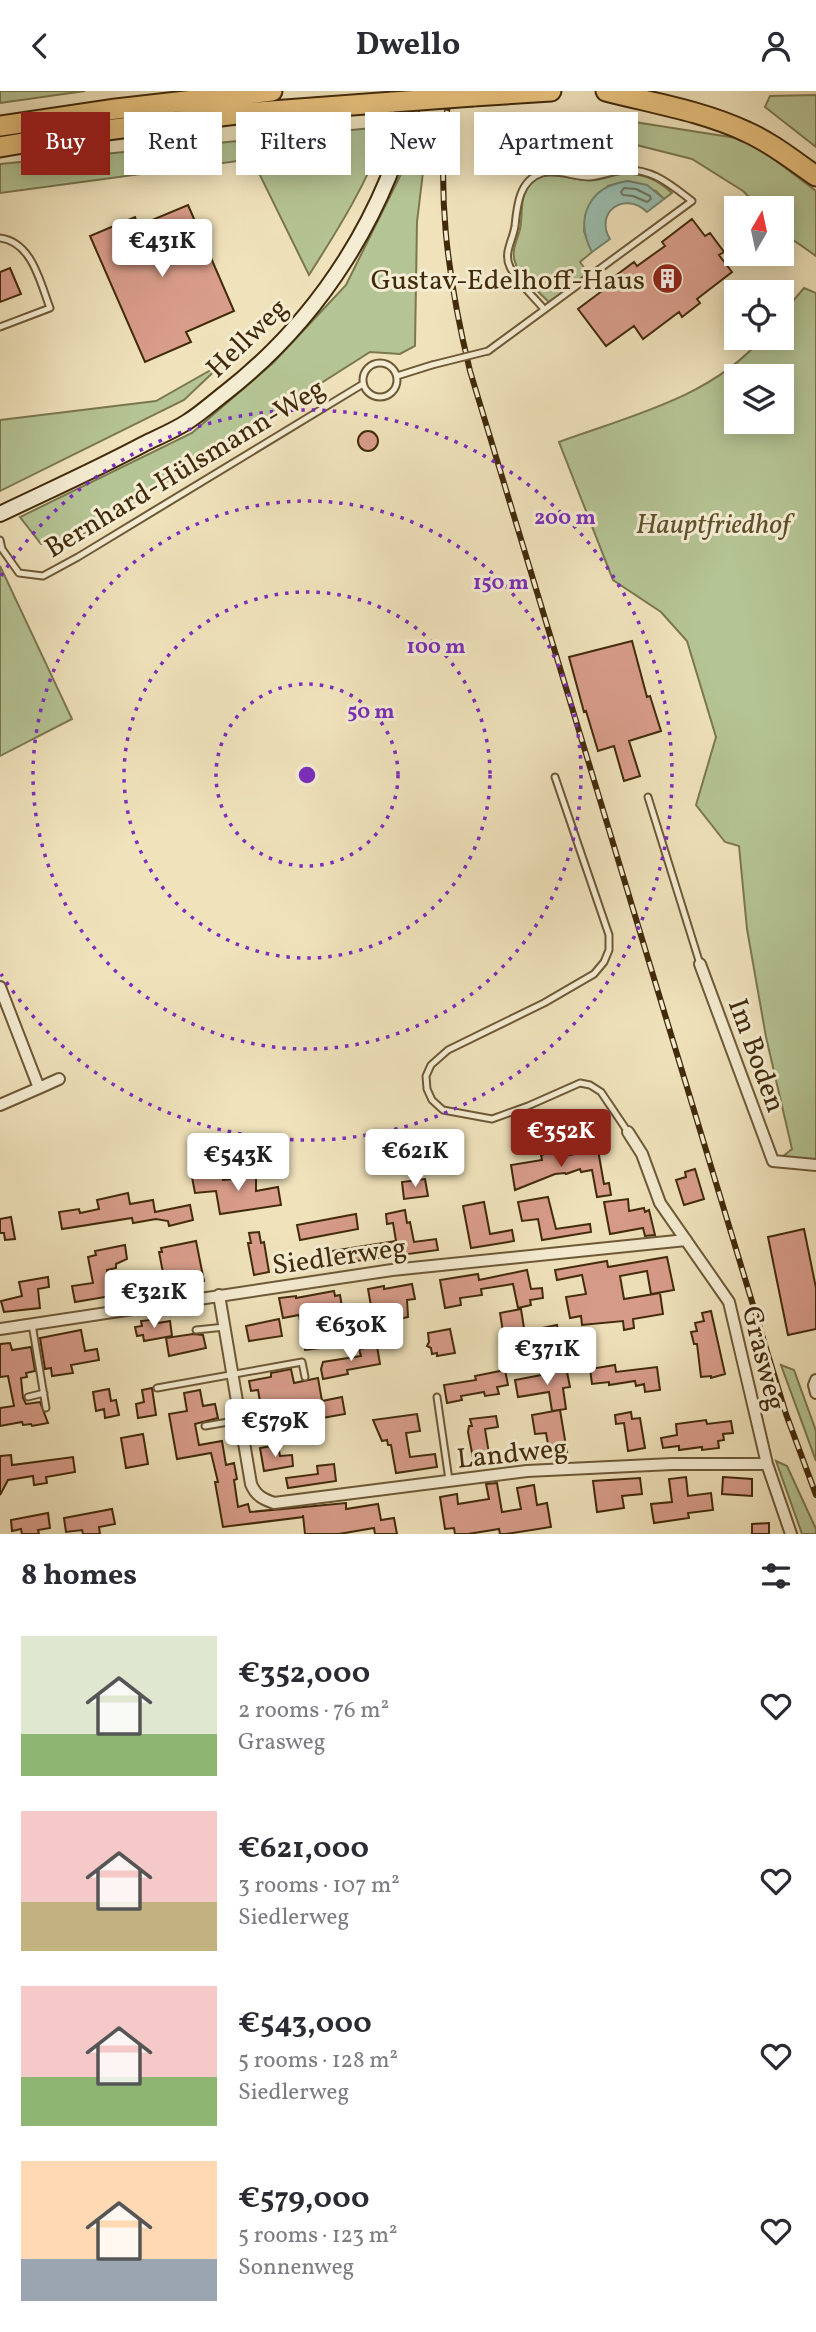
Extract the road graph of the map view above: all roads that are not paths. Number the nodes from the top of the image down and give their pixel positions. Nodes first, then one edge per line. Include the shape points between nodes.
1 (272, 91) edge
2 (415, 91) edge
3 (551, 91) edge
4 (606, 91) edge
5 (0, 126) edge
6 (0, 147) edge
7 (816, 176) edge
8 (0, 238) edge
9 (544, 309) junction
10 (0, 327) edge
11 (397, 376) junction
12 (363, 384) junction
13 (0, 514) edge
14 (0, 540) edge
15 (555, 778) dead end
16 (648, 797) dead end
17 (700, 964) joint
18 (0, 987) edge
19 (59, 1079) dead end
20 (39, 1088) junction
21 (0, 1105) edge
22 (628, 1132) joint
23 (816, 1165) edge
24 (686, 1240) junction
25 (219, 1295) junction
26 (32, 1324) junction
27 (225, 1327) junction
28 (0, 1329) edge
29 (196, 1331) dead end
30 (234, 1375) junction
31 (305, 1377) dead end
32 (816, 1380) edge
33 (157, 1388) dead end
34 (44, 1393) junction
35 (816, 1393) edge
36 (28, 1397) dead end
37 (437, 1397) dead end
38 (46, 1408) dead end
39 (241, 1420) junction
40 (205, 1426) dead end
41 (767, 1464) junction
42 (449, 1481) junction
43 (791, 1534) edge

1 - 5 highway
2 - 13 street, Hellweg via 400,149 365,228 335,279 285,340 187,422
3 - 6 highway, bridge via 245,113
4 - 7 highway via 748,132
8 - 10 lane via 18,243 31,260 50,309
9 - 9 lane via 588,277 692,201 661,178 637,171 590,177 540,173 516,203 507,258
9 - 11 lane, bridge via 488,351
11 - 12 lane via 389,365 373,364 363,376
11 - 12 lane via 396,388 386,396 368,393
12 - 14 lane, Bernhard-Hülsmann-Weg via 43,576 19,573
15 - 22 lane via 610,935 609,950 594,974 448,1050 430,1065 427,1089 443,1109 492,1119 580,1083 590,1084 601,1092
16 - 17 lane
17 - 23 street, Im Boden via 773,1161
18 - 20 street
19 - 20 street
20 - 21 street
22 - 24 street, Grasweg via 642,1154 660,1203
24 - 25 street, Siedlerweg via 392,1270
24 - 41 street, Grasweg via 729,1302
25 - 26 street, Siedlerweg
25 - 27 street
26 - 28 street, Siedlerweg
26 - 34 lane
27 - 29 lane
27 - 30 street
30 - 31 lane via 302,1362
30 - 33 lane
30 - 39 street
32 - 35 street
34 - 36 lane
34 - 38 lane
37 - 42 lane
39 - 40 lane
39 - 42 street, Landweg via 251,1484 255,1493 274,1503
41 - 42 street, Landweg via 607,1466
41 - 43 street, Grasweg

